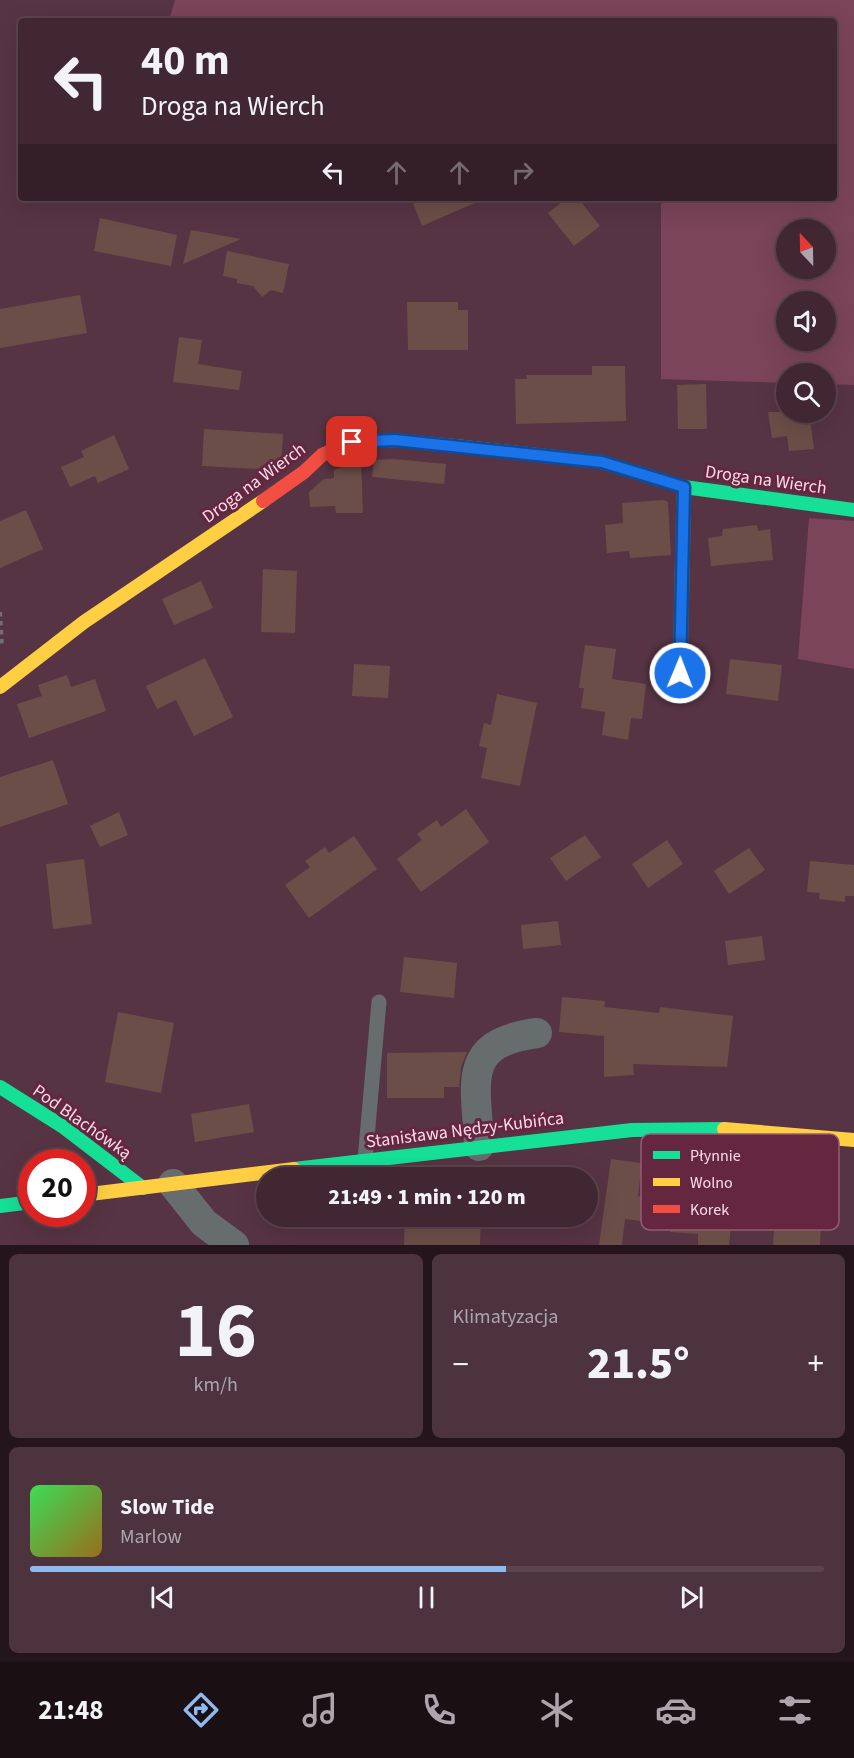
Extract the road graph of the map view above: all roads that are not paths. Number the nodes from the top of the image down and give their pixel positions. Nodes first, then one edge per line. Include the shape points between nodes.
1 (684, 487) junction
2 (854, 510) edge
3 (680, 673) dead end
4 (0, 687) edge
5 (379, 1002) dead end
6 (537, 1033) dead end
7 (0, 1087) edge
8 (804, 1134) edge
9 (839, 1138) edge
10 (854, 1140) edge
11 (479, 1146) junction
12 (365, 1160) junction
13 (173, 1184) junction
14 (143, 1188) junction
15 (96, 1193) edge
16 (18, 1204) edge
17 (0, 1206) edge
18 (234, 1245) edge

1 - 2 street, Droga na Wierch
1 - 3 lane
1 - 4 street, Droga na Wierch via 602,462 395,440 352,442 322,455 304,472 84,622
5 - 12 lane
6 - 11 street via 492,1045 478,1065
7 - 14 street, Pod Blachówką via 62,1126
8 - 11 street, Stanisława Nędzy-Kubińca via 698,1128 632,1130
9 - 10 street, Stanisława Nędzy-Kubińca
11 - 12 street, Stanisława Nędzy-Kubińca
12 - 13 street, Stanisława Nędzy-Kubińca
13 - 14 street, Stanisława Nędzy-Kubińca
13 - 18 street via 204,1223
14 - 15 street, Stanisława Nędzy-Kubińca
16 - 17 street

